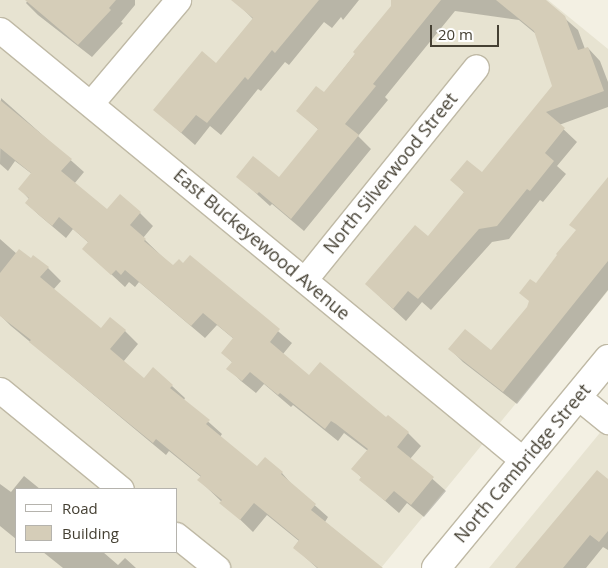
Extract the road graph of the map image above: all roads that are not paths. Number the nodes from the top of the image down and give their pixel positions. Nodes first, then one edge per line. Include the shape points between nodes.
1 (178, 0) edge
2 (0, 30) edge
3 (476, 68) dead end
4 (91, 103) junction
5 (305, 279) junction
6 (608, 359) edge
7 (0, 390) edge
8 (577, 396) junction
9 (608, 421) edge
10 (523, 460) junction
11 (120, 488) edge
12 (178, 537) edge
13 (217, 568) edge
14 (436, 568) edge

1 - 4 street
2 - 4 street, East Buckeyewood Avenue
3 - 5 street, North Silverwood Street
4 - 5 street, East Buckeyewood Avenue
5 - 10 street, East Buckeyewood Avenue
6 - 8 street, North Cambridge Street
7 - 11 street
8 - 9 street
8 - 10 street, North Cambridge Street
10 - 14 street, North Cambridge Street
12 - 13 street

